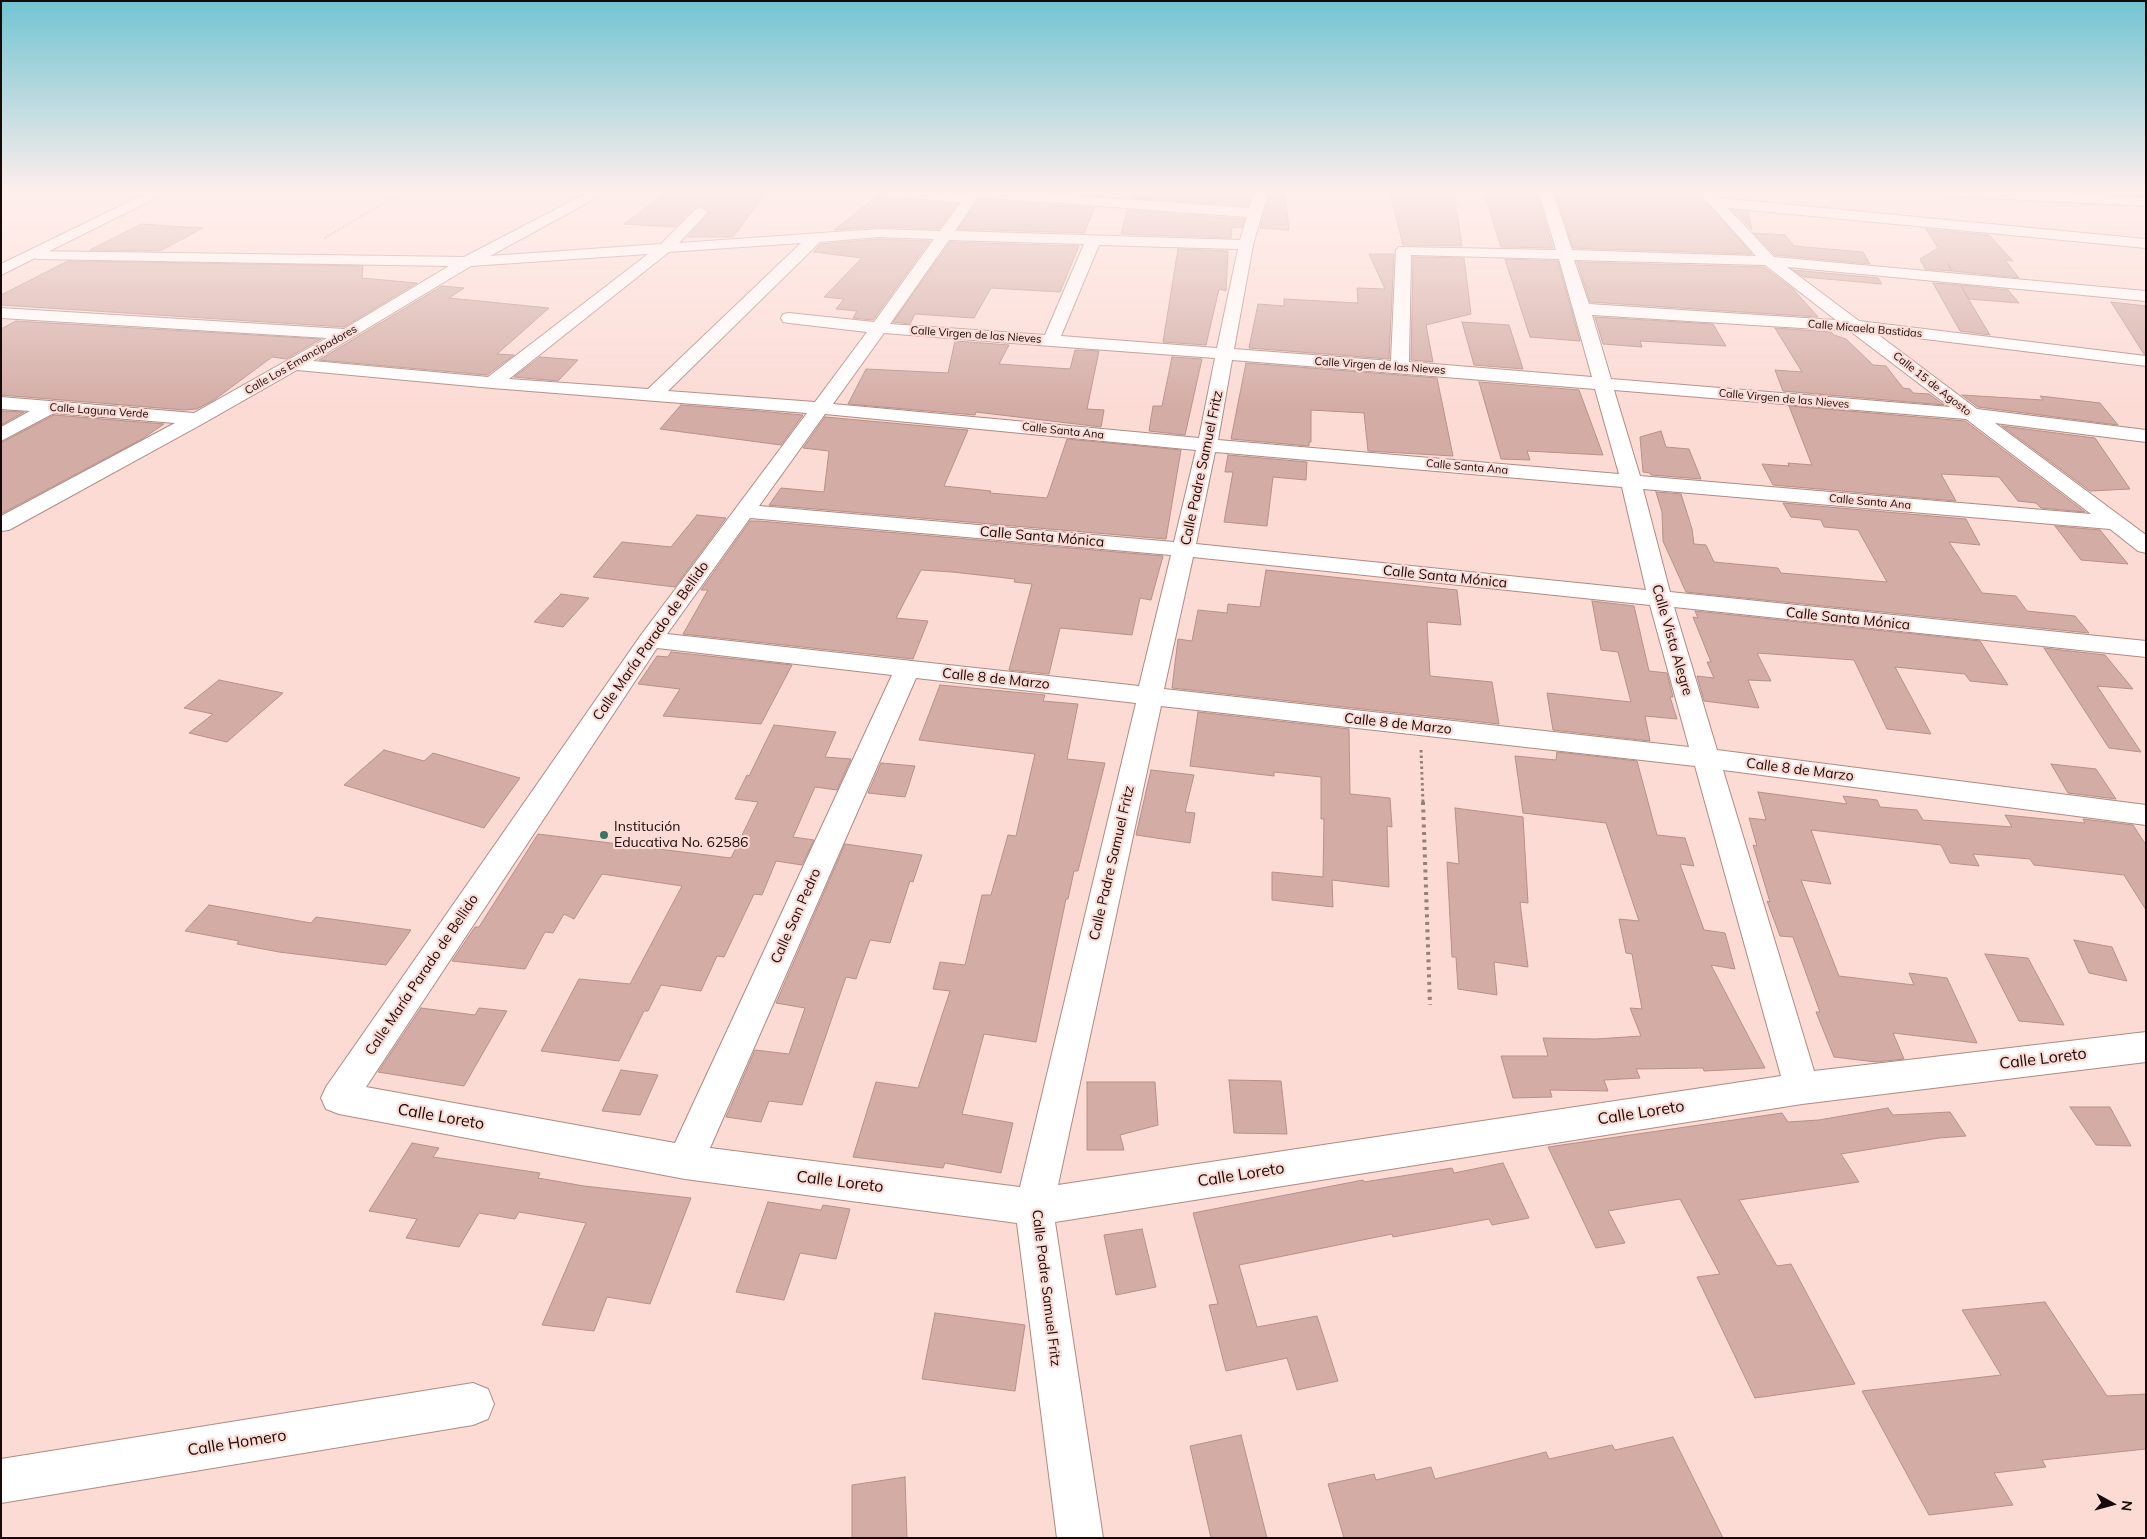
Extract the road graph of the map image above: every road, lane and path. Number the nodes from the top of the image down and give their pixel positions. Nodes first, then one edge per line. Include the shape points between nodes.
1 (15, 264) edge
2 (465, 264) edge
3 (645, 264) edge
4 (788, 264) edge
5 (925, 264) edge
6 (1083, 264) edge
7 (1243, 264) edge
8 (1404, 264) edge
9 (1567, 264) edge
10 (1774, 264) edge
11 (1800, 264) edge
12 (1, 270) edge
13 (2146, 296) edge
14 (1582, 309) junction
15 (1, 313) edge
16 (789, 318) dead end
17 (1857, 326) junction
18 (879, 328) junction
19 (347, 334) junction
20 (1051, 341) junction
21 (1226, 354) junction
22 (2146, 361) edge
23 (293, 364) junction
24 (1400, 367) junction
25 (492, 383) junction
26 (1604, 384) junction
27 (653, 395) junction
28 (1, 404) edge
29 (51, 407) junction
30 (819, 408) junction
31 (1971, 414) junction
32 (197, 419) junction
33 (1, 435) edge
34 (2146, 436) edge
35 (1207, 445) junction
36 (1631, 481) junction
37 (743, 511) junction
38 (2115, 523) junction
39 (1, 526) edge
40 (2146, 546) edge
41 (1184, 549) junction
42 (1660, 600) junction
43 (650, 640) junction
44 (2146, 649) edge
45 (907, 669) junction
46 (1150, 697) junction
47 (1421, 727) junction
48 (1705, 758) junction
49 (2146, 815) edge
50 (1430, 1005) dead end
51 (2146, 1047) edge
52 (1802, 1088) junction
53 (339, 1098) joint
54 (685, 1162) junction
55 (1034, 1208) junction
56 (474, 1404) dead end
57 (1, 1481) edge
58 (1080, 1538) edge

1 - 12 street
2 - 19 street, Calle Los Emancipadores
3 - 25 street
4 - 27 street
5 - 18 street, Calle María Parado de Bellido
6 - 20 street
7 - 21 street, Calle Padre Samuel Fritz
8 - 24 street
9 - 14 street, Calle Vista Alegre
10 - 17 street, Calle 15 de Agosto
11 - 13 street
14 - 17 street, Calle Micaela Bastidas
14 - 26 street, Calle Vista Alegre
15 - 19 street
16 - 18 street, Calle Virgen de las Nieves
17 - 22 street, Calle Micaela Bastidas
17 - 31 street, Calle 15 de Agosto
18 - 20 street, Calle Virgen de las Nieves
18 - 30 street, Calle María Parado de Bellido
19 - 23 street, Calle Los Emancipadores
20 - 21 street, Calle Virgen de las Nieves
21 - 24 street, Calle Virgen de las Nieves
21 - 35 street, Calle Padre Samuel Fritz
23 - 25 street, Calle Santa Ana
23 - 32 street, Calle Los Emancipadores
24 - 26 street, Calle Virgen de las Nieves
25 - 27 street, Calle Santa Ana
26 - 31 street, Calle Virgen de las Nieves
26 - 36 street, Calle Vista Alegre
27 - 30 street, Calle Santa Ana
28 - 29 street, Calle Laguna Verde
29 - 32 street, Calle Laguna Verde
29 - 33 street
30 - 35 street, Calle Santa Ana
30 - 37 street, Calle María Parado de Bellido
31 - 34 street, Calle Virgen de las Nieves
31 - 38 street, Calle 15 de Agosto
32 - 39 street, Calle Los Emancipadores
35 - 36 street, Calle Santa Ana
35 - 41 street, Calle Padre Samuel Fritz
36 - 38 street, Calle Santa Ana
36 - 42 street, Calle Vista Alegre
37 - 41 street, Calle Santa Mónica
37 - 43 street, Calle María Parado de Bellido
38 - 40 street, Calle 15 de Agosto
41 - 42 street, Calle Santa Mónica
41 - 46 street, Calle Padre Samuel Fritz
42 - 44 street, Calle Santa Mónica
42 - 48 street, Calle Vista Alegre
43 - 45 street, Calle 8 de Marzo
43 - 53 street, Calle María Parado de Bellido
45 - 46 street, Calle 8 de Marzo
45 - 54 street, Calle San Pedro
46 - 47 street, Calle 8 de Marzo
46 - 55 street, Calle Padre Samuel Fritz
47 - 48 street, Calle 8 de Marzo
47 - 50 path
48 - 49 street, Calle 8 de Marzo
48 - 52 street, Calle Vista Alegre
51 - 52 street, Calle Loreto
52 - 55 street, Calle Loreto
53 - 54 street, Calle Loreto
54 - 55 street, Calle Loreto
55 - 58 street, Calle Padre Samuel Fritz
56 - 57 street, Calle Homero

